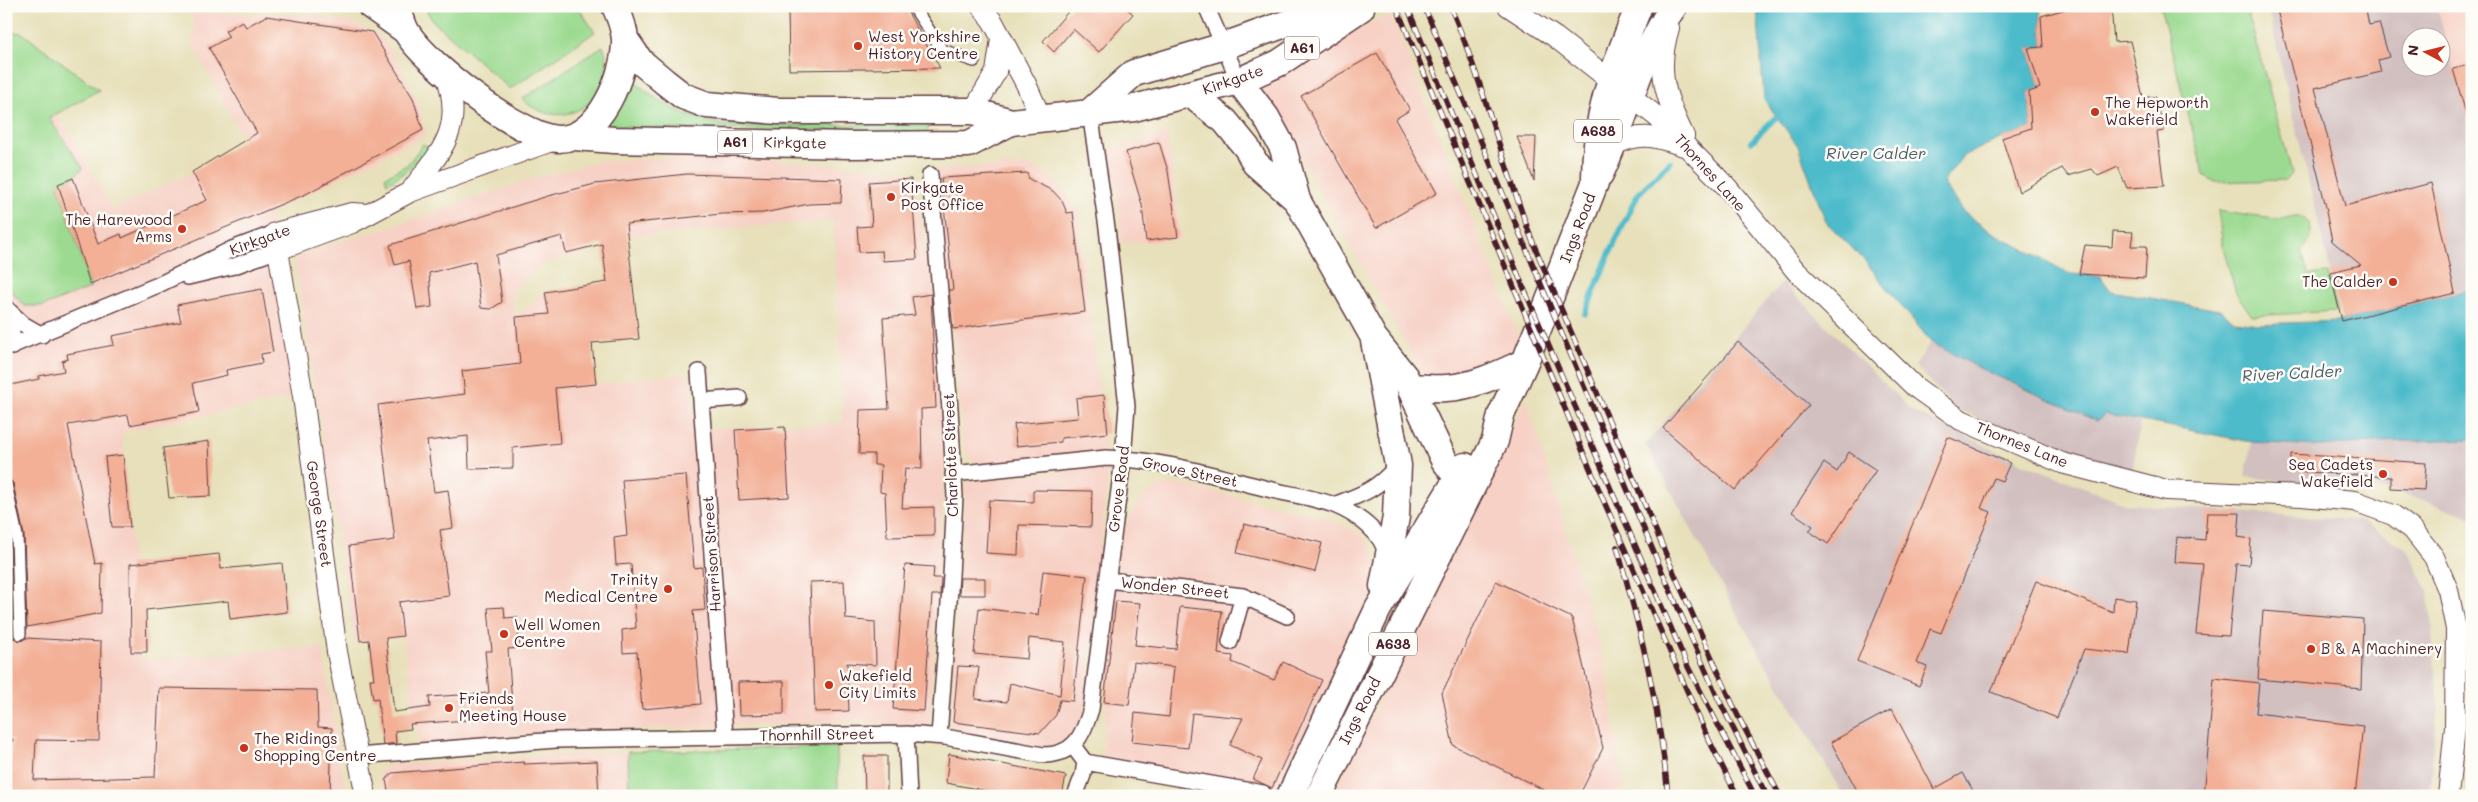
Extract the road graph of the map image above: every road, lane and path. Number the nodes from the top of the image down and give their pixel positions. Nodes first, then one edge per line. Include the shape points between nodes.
1 (371, 6) edge
2 (397, 6) edge
3 (615, 6) edge
4 (913, 6) edge
5 (981, 6) edge
6 (1206, 6) edge
7 (1508, 6) edge
8 (1639, 6) edge
9 (1675, 6) edge
10 (1364, 7) edge
11 (406, 31) junction
12 (625, 39) junction
13 (1001, 39) junction
14 (1224, 46) junction
15 (974, 61) dead end
16 (446, 74) junction
17 (1609, 79) junction
18 (1239, 81) junction
19 (1190, 94) junction
20 (1631, 94) junction
21 (973, 110) junction
22 (1090, 112) junction
23 (1041, 118) junction
24 (1011, 122) junction
25 (566, 138) junction
26 (1614, 144) junction
27 (1689, 147) junction
28 (930, 175) dead end
29 (1595, 183) junction
30 (410, 192) junction
31 (1297, 200) junction
32 (276, 241) junction
33 (6, 308) edge
34 (6, 314) edge
35 (42, 334) junction
36 (1374, 338) junction
37 (8, 350) edge
38 (1525, 362) junction
39 (700, 372) dead end
40 (1410, 387) junction
41 (738, 398) dead end
42 (701, 401) junction
43 (1123, 459) junction
44 (1398, 464) junction
45 (953, 474) junction
46 (6, 485) edge
47 (1463, 486) junction
48 (1334, 505) junction
49 (1388, 566) junction
50 (1108, 580) junction
51 (1243, 596) junction
52 (1378, 609) junction
53 (1287, 616) dead end
54 (20, 634) dead end
55 (1230, 642) dead end
56 (906, 734) junction
57 (725, 736) junction
58 (939, 736) junction
59 (1073, 746) junction
60 (357, 756) junction
61 (1085, 762) junction
62 (1262, 793) dead end
63 (366, 796) edge
64 (909, 796) edge
65 (1075, 796) edge
66 (1290, 796) edge
67 (1319, 796) edge
68 (2448, 796) edge

1 - 11 highway, A61
2 - 11 highway, A61
3 - 12 highway, A61
4 - 15 street via 942,50
5 - 13 street
6 - 14 street
7 - 17 street, Thornes Lane
8 - 17 highway, Ings Road / A638
9 - 20 highway, A638 via 1665,19
9 - 27 street via 1662,49 1661,66 1668,102
10 - 14 highway, Kirkgate / A61 via 1285,24
10 - 18 highway, Kirkgate / A61 via 1279,62
11 - 16 highway, A61 via 419,49
12 - 21 highway, Kirkgate / A61 via 640,61 665,82 683,96 707,105 778,110
12 - 25 highway, A61 via 623,61 612,94 589,125
13 - 21 street via 996,72
13 - 23 street
14 - 18 street
14 - 22 highway, Kirkgate / A61 via 1134,73
16 - 25 highway, A61 via 510,121 532,132
16 - 30 street, Kirkgate via 452,90 449,137
17 - 20 street, Thornes Lane
17 - 29 highway, Ings Road / A638 via 1594,153
18 - 19 highway, Kirkgate / A61
18 - 31 highway, Ings Road via 1266,117 1283,148
19 - 22 highway, Kirkgate / A61 via 1134,108
19 - 31 highway, Ings Road via 1225,121 1255,163
20 - 26 highway, A638
20 - 27 street, Thornes Lane
21 - 24 highway, Kirkgate / A61
22 - 23 highway, Kirkgate / A61
22 - 43 street, Grove Road via 1108,228 1127,406
23 - 24 highway, Kirkgate / A61
24 - 25 highway, Kirkgate / A61 via 969,144
25 - 30 street, Kirkgate
26 - 27 street via 1645,135
26 - 29 highway, A638
27 - 68 street, Thornes Lane via 1796,271 1915,387 1961,420 2062,464 2166,490 2355,501 2393,515 2413,530 2434,557 2448,590 2456,629 2455,727
28 - 45 street, Charlotte Street
29 - 38 highway, Ings Road / A638
30 - 32 street, Kirkgate via 352,223
31 - 36 highway, Ings Road
32 - 35 street, Kirkgate via 234,266 158,285
32 - 60 street, George Street via 304,396 337,652
33 - 35 street via 23,324
34 - 37 street via 12,334
35 - 37 street, Kirkgate
36 - 40 highway, Ings Road
36 - 44 highway, Ings Road
38 - 40 highway via 1479,381 1447,388
38 - 47 highway, Ings Road / A638 via 1501,416 1495,441
39 - 42 street, Harrison Street
40 - 47 highway, Ings Road via 1444,460
41 - 42 street
42 - 57 street, Harrison Street
43 - 45 street, Grove Street
43 - 48 street, Grove Street via 1182,468
43 - 50 street, Grove Road
44 - 48 street via 1376,488
44 - 49 highway, Ings Road via 1396,517
45 - 58 street, Charlotte Street via 951,576
46 - 54 street via 17,536
47 - 52 highway, Ings Road / A638 via 1408,556
47 - 67 highway, Ings Road / A638
48 - 49 street, Grove Street via 1358,517 1375,533 1386,554
49 - 52 highway, Ings Road
50 - 51 street, Wonder Street
50 - 59 street, Grove Road via 1091,709 1086,728
51 - 53 street, Wonder Street
51 - 55 street, Wonder Street
52 - 66 highway, Ings Road / A638
56 - 57 street, Thornhill Street
56 - 58 street, Thornhill Street
56 - 64 street
57 - 60 street, Thornhill Street via 556,740
58 - 59 street, Thornhill Street via 1042,755 1058,755
59 - 61 street
60 - 63 street, George Street
61 - 62 street
61 - 65 street

